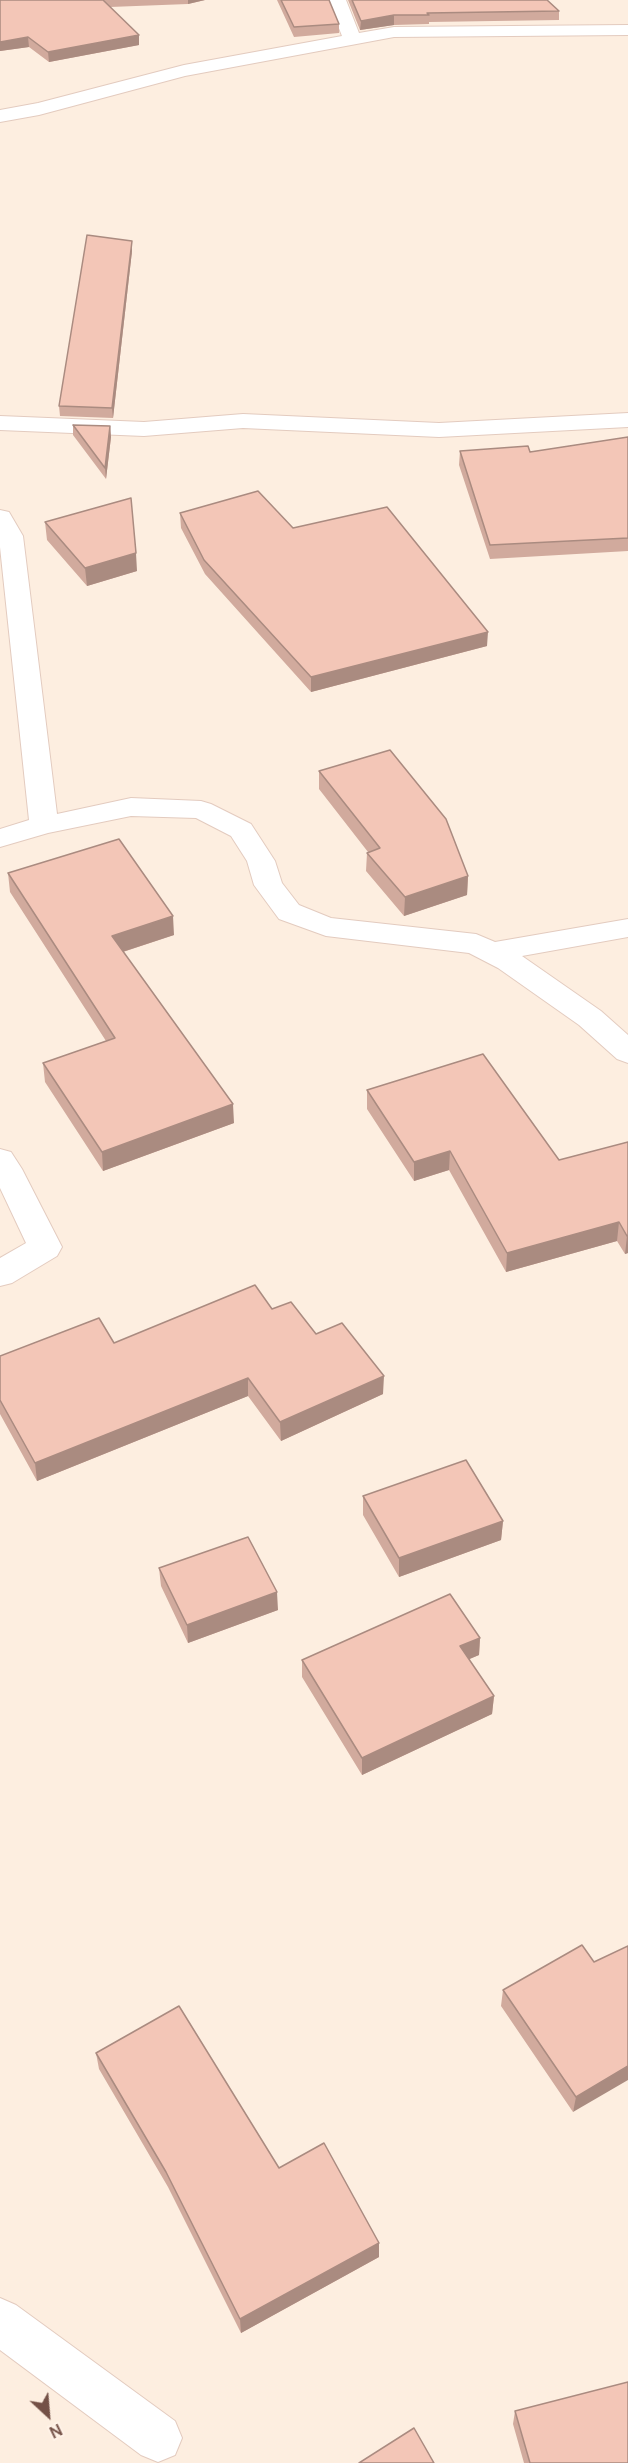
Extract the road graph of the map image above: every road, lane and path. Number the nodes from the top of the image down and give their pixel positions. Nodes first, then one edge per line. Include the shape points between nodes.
1 (337, 0) edge
2 (628, 30) edge
3 (353, 40) junction
4 (0, 116) edge
5 (628, 420) edge
6 (0, 423) edge
7 (0, 517) edge
8 (45, 825) junction
9 (0, 838) edge
10 (628, 927) edge
11 (492, 952) junction
12 (628, 1052) edge
13 (0, 1160) edge
14 (0, 1274) edge
15 (0, 2320) edge
16 (158, 2438) dead end

1 - 3 street
2 - 3 street via 394,32
3 - 4 street via 184,70
5 - 6 street via 439,430 243,421 144,429
7 - 8 street via 11,536
8 - 9 street
8 - 11 street via 131,807 201,810 241,830 261,861 268,885 289,912 326,927 476,944
10 - 11 street
11 - 12 street via 590,1018
13 - 14 street via 45,1247
15 - 16 street

